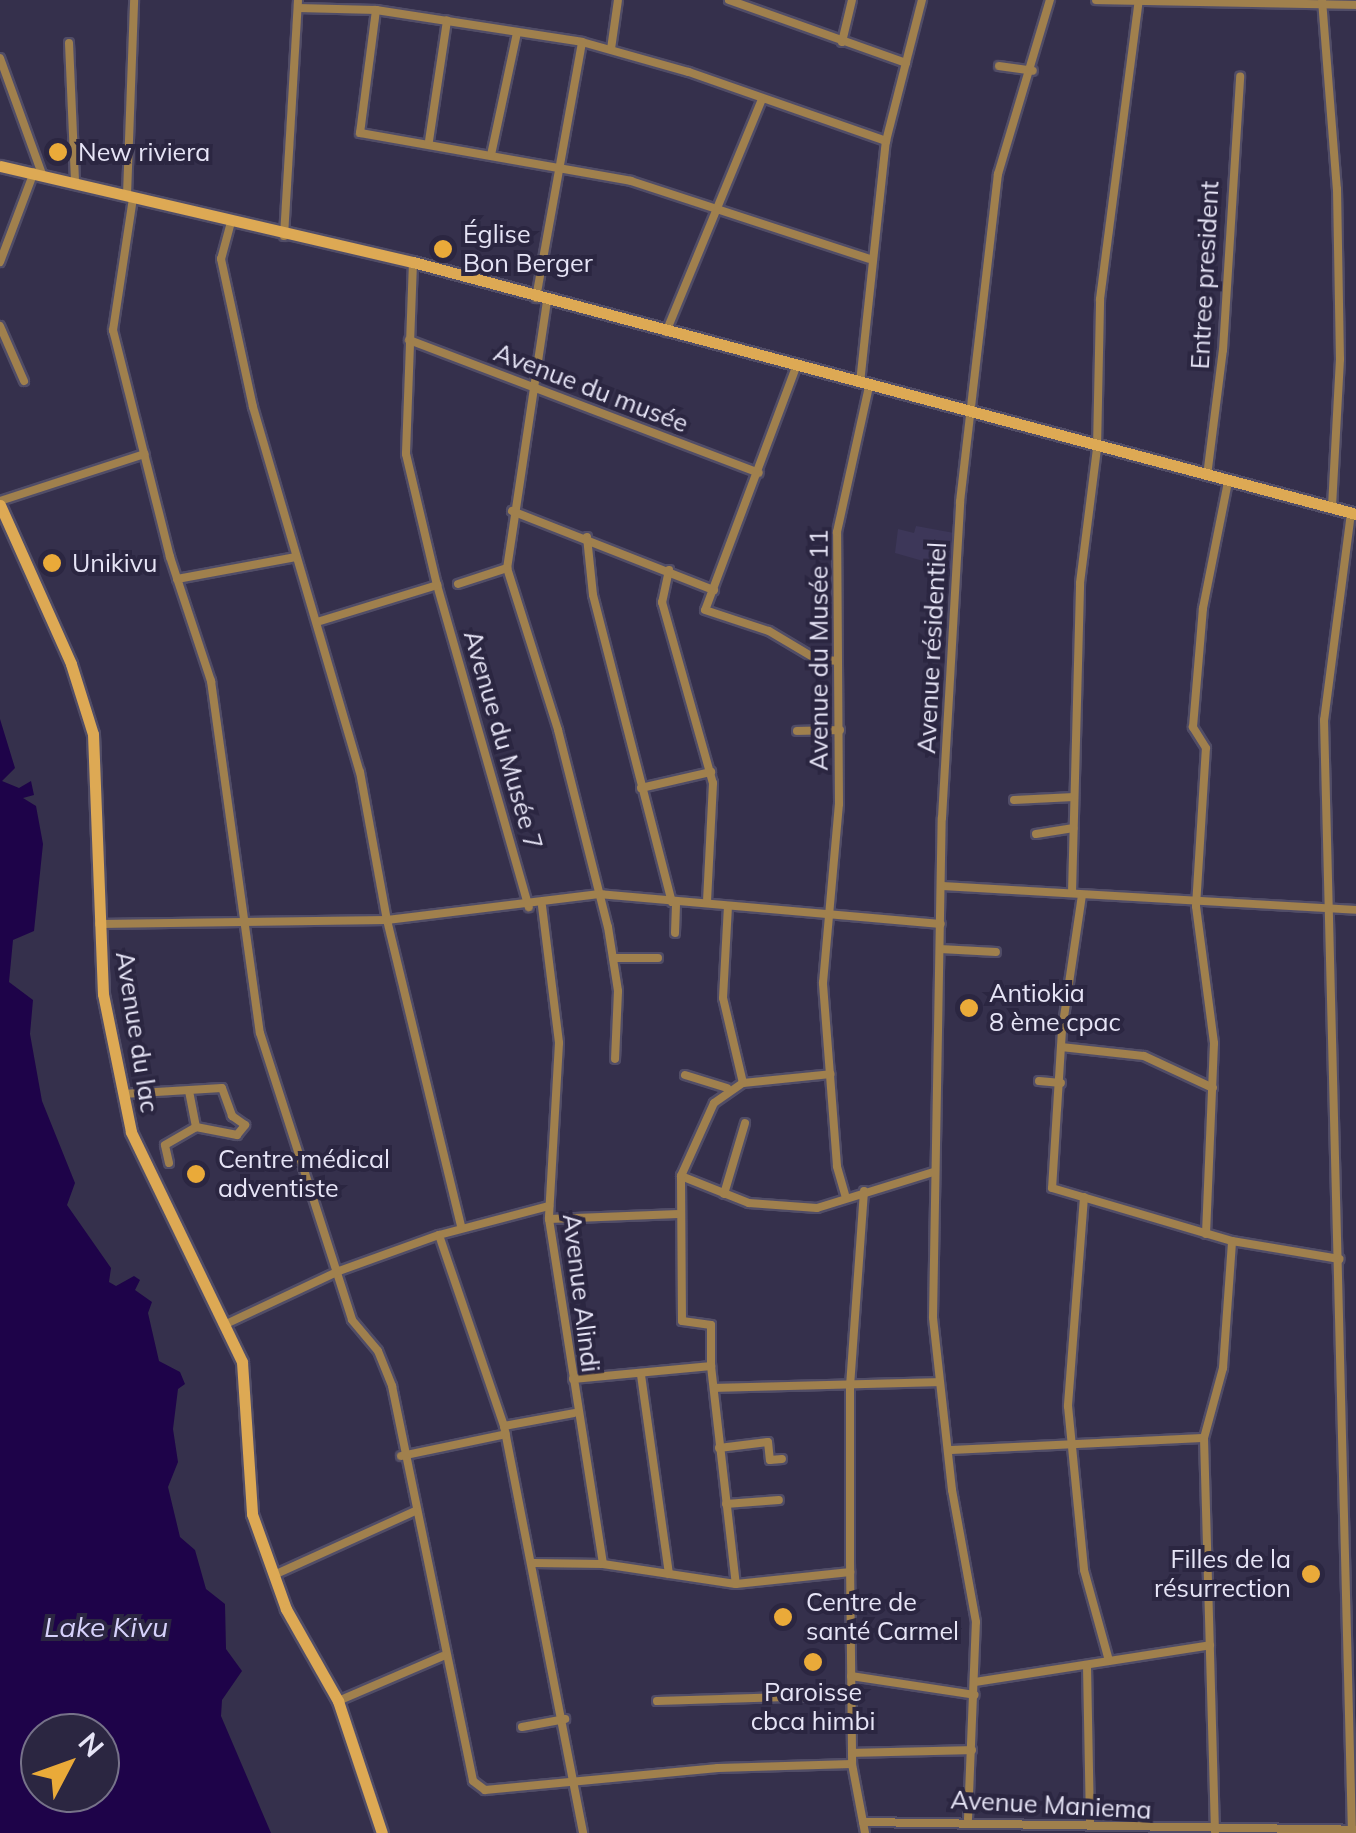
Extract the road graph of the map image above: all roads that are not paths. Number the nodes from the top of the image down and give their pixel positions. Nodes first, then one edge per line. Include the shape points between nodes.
1 (134, 0) edge
2 (618, 0) edge
3 (730, 0) edge
4 (852, 0) edge
5 (922, 0) edge
6 (1050, 0) edge
7 (1096, 0) edge
8 (1139, 2) edge
9 (1194, 2) edge
10 (1260, 2) edge
11 (1322, 2) edge
12 (298, 4) edge
13 (1356, 5) edge
14 (376, 10) junction
15 (446, 20) junction
16 (516, 33) junction
17 (582, 42) junction
18 (842, 42) junction
19 (69, 43) dead end
20 (611, 50) junction
21 (0, 59) edge
22 (906, 63) junction
23 (999, 66) dead end
24 (1033, 71) junction
25 (1240, 77) dead end
26 (761, 102) junction
27 (428, 141) junction
28 (886, 142) junction
29 (491, 155) junction
30 (0, 166) edge
31 (556, 167) junction
32 (38, 173) junction
33 (75, 183) junction
34 (130, 197) junction
35 (718, 212) junction
36 (231, 222) junction
37 (284, 236) junction
38 (870, 259) junction
39 (0, 262) edge
40 (412, 262) junction
41 (541, 299) junction
42 (0, 326) edge
43 (666, 332) junction
44 (409, 340) junction
45 (796, 367) junction
46 (24, 381) dead end
47 (865, 384) junction
48 (529, 386) junction
49 (973, 414) junction
50 (1097, 448) junction
51 (145, 454) junction
52 (759, 474) junction
53 (1208, 476) junction
54 (1228, 482) junction
55 (0, 503) edge
56 (1332, 508) junction
57 (512, 511) junction
58 (1354, 513) edge
59 (587, 537) junction
60 (296, 558) junction
61 (506, 568) junction
62 (669, 570) junction
63 (177, 579) junction
64 (458, 584) dead end
65 (437, 585) junction
66 (714, 590) junction
67 (317, 622) junction
68 (838, 662) junction
69 (840, 730) junction
70 (797, 731) dead end
71 (711, 772) junction
72 (641, 788) junction
73 (1074, 798) junction
74 (1014, 800) dead end
75 (1074, 828) junction
76 (1036, 834) dead end
77 (942, 886) junction
78 (1072, 893) junction
79 (599, 894) junction
80 (1082, 895) junction
81 (674, 902) junction
82 (707, 903) junction
83 (542, 906) junction
84 (728, 906) junction
85 (1196, 906) junction
86 (529, 908) junction
87 (1330, 910) junction
88 (1356, 910) edge
89 (829, 917) junction
90 (387, 920) junction
91 (246, 921) junction
92 (98, 924) junction
93 (941, 924) junction
94 (675, 933) dead end
95 (940, 948) junction
96 (996, 952) dead end
97 (613, 958) junction
98 (658, 958) dead end
99 (1061, 1047) junction
100 (615, 1058) dead end
101 (685, 1074) dead end
102 (831, 1074) junction
103 (1039, 1081) dead end
104 (743, 1083) junction
105 (1061, 1083) junction
106 (726, 1088) junction
107 (1212, 1088) junction
108 (189, 1091) junction
109 (122, 1094) junction
110 (232, 1116) junction
111 (745, 1123) dead end
112 (196, 1127) junction
113 (225, 1128) junction
114 (170, 1163) dead end
115 (933, 1172) junction
116 (681, 1176) junction
117 (864, 1192) junction
118 (724, 1194) junction
119 (1084, 1197) junction
120 (846, 1198) junction
121 (549, 1206) junction
122 (679, 1214) junction
123 (549, 1219) junction
124 (461, 1227) junction
125 (439, 1234) junction
126 (1206, 1234) junction
127 (1232, 1241) junction
128 (1340, 1259) junction
129 (339, 1271) junction
130 (226, 1324) junction
131 (711, 1366) junction
132 (640, 1376) junction
133 (573, 1380) junction
134 (939, 1382) junction
135 (1342, 1382) junction
136 (1356, 1382) edge
137 (850, 1386) junction
138 (715, 1388) junction
139 (574, 1412) junction
140 (505, 1430) junction
141 (1204, 1438) junction
142 (1070, 1440) junction
143 (719, 1448) junction
144 (950, 1450) junction
145 (401, 1456) junction
146 (782, 1458) dead end
147 (779, 1500) dead end
148 (726, 1504) junction
149 (415, 1511) junction
150 (533, 1562) junction
151 (603, 1564) junction
152 (850, 1572) junction
153 (670, 1574) junction
154 (273, 1576) junction
155 (736, 1584) junction
156 (1210, 1645) junction
157 (443, 1656) junction
158 (1109, 1661) junction
159 (1087, 1666) junction
160 (851, 1676) junction
161 (975, 1682) junction
162 (851, 1695) junction
163 (975, 1695) junction
164 (338, 1700) junction
165 (657, 1700) dead end
166 (565, 1719) junction
167 (522, 1727) dead end
168 (972, 1750) junction
169 (852, 1752) junction
170 (852, 1764) junction
171 (577, 1784) junction
172 (968, 1819) junction
173 (948, 1820) junction
174 (1010, 1821) junction
175 (863, 1822) junction
176 (1090, 1826) junction
177 (1353, 1831) edge
178 (1216, 1832) edge
179 (382, 1833) edge
180 (583, 1833) edge
181 (865, 1833) edge
182 (949, 1833) edge
183 (1012, 1833) edge

1 - 34 street
2 - 20 street
3 - 18 street
4 - 18 street
5 - 22 street, Avenue du Musée 11
6 - 24 street, Avenue résidentiel
7 - 8 street
8 - 9 street
8 - 50 street via 1103,260
9 - 10 street
10 - 11 street
11 - 13 street
11 - 56 street via 1337,189 1340,358
12 - 14 street
12 - 37 street
14 - 15 street
14 - 27 street via 359,132
15 - 16 street
15 - 27 street
16 - 17 street
16 - 29 street
17 - 20 street
17 - 31 street
18 - 22 street
19 - 33 street
20 - 26 street
21 - 32 street
22 - 28 street, Avenue du Musée 11
23 - 24 street
24 - 49 street, Avenue résidentiel via 998,174
25 - 53 street, Entree president
26 - 28 street
26 - 35 street
27 - 29 street
28 - 38 street, Avenue du Musée 11
29 - 31 street
30 - 32 main road
31 - 35 street via 631,181
31 - 41 street
32 - 33 main road
32 - 39 street
33 - 34 main road
34 - 36 main road
34 - 51 street via 113,330
35 - 38 street
35 - 43 street
36 - 37 main road
36 - 60 street via 221,259
37 - 40 main road
38 - 47 street, Avenue du Musée 11
40 - 41 main road
40 - 44 street, Avenue du Musée 7
41 - 43 main road
41 - 48 street
42 - 46 street
43 - 45 main road
44 - 48 street, Avenue du musée
44 - 65 street, Avenue du Musée 7 via 406,454
45 - 47 main road
45 - 52 street
47 - 49 main road
47 - 68 street, Avenue du Musée 11 via 837,532
48 - 52 street, Avenue du musée
48 - 57 street
49 - 50 main road
49 - 77 street, Avenue résidentiel via 960,502
50 - 53 main road
50 - 73 street via 1080,583
51 - 55 street
51 - 63 street
52 - 66 street
53 - 54 main road
54 - 56 main road
54 - 85 street via 1195,700 1193,730 1206,748
55 - 92 main road, Avenue du lac via 71,664 93,734
56 - 58 main road
57 - 59 street
57 - 61 street
58 - 87 street via 1324,688
59 - 62 street
59 - 72 street via 592,595
60 - 63 street
60 - 67 street
61 - 64 street
61 - 79 street via 558,730
62 - 66 street
62 - 71 street via 664,608
63 - 91 street via 211,681
65 - 67 street
65 - 86 street, Avenue du Musée 7
66 - 68 street via 706,612
67 - 90 street via 364,788
68 - 69 street, Avenue du Musée 11
69 - 70 street
69 - 89 street, Avenue du Musée 11
71 - 72 street
71 - 82 street
72 - 81 street
73 - 74 street
73 - 75 street
75 - 76 street
75 - 78 street
77 - 78 street
77 - 93 street, Avenue résidentiel
78 - 80 street
79 - 81 street
79 - 83 street
79 - 97 street
80 - 85 street
80 - 99 street
81 - 82 street
81 - 94 street
82 - 84 street
83 - 86 street
83 - 121 street, Avenue Alindi via 559,1044
84 - 89 street
84 - 104 street via 722,975
85 - 87 street
85 - 107 street via 1214,1043
86 - 90 street
87 - 88 street
87 - 128 street
89 - 93 street
89 - 102 street, Avenue du Musée 11 via 824,984
90 - 91 street
90 - 124 street
91 - 92 street
91 - 129 street via 260,1033
92 - 109 main road, Avenue du lac
93 - 95 street, Avenue résidentiel
95 - 96 street
95 - 115 street, Avenue résidentiel
97 - 98 street
97 - 100 street
99 - 105 street
99 - 107 street via 1144,1056
101 - 106 street
102 - 104 street
102 - 120 street, Avenue du Musée 11 via 837,1166
103 - 105 street
104 - 106 street
105 - 119 street via 1052,1188
106 - 116 street
107 - 126 street
108 - 109 street
108 - 110 street via 224,1089
108 - 112 street, Avenue du lac
109 - 130 main road, Avenue du lac via 143,1161
110 - 113 street
110 - 113 street via 244,1128 233,1135
111 - 118 street
112 - 113 street, Avenue du lac
112 - 114 street via 165,1145
115 - 117 street
115 - 134 street, Avenue résidentiel
116 - 118 street
116 - 122 street
117 - 120 street
117 - 137 street
118 - 120 street via 803,1208
119 - 126 street
119 - 142 street via 1067,1385
121 - 123 street, Avenue Alindi
121 - 124 street
122 - 123 street
122 - 131 street via 682,1321 711,1324
123 - 133 street, Avenue Alindi
124 - 125 street
125 - 129 street
125 - 140 street
126 - 127 street
127 - 128 street
127 - 141 street via 1223,1368
128 - 135 street
129 - 130 street
129 - 145 street via 356,1329 378,1351 392,1386
130 - 154 main road, Avenue du lac via 246,1393 252,1514
131 - 132 street
131 - 138 street
132 - 133 street
132 - 153 street
133 - 139 street, Avenue Alindi
134 - 137 street
134 - 144 street, Avenue résidentiel
135 - 136 street
135 - 177 street
137 - 138 street
137 - 152 street
138 - 143 street
139 - 140 street
139 - 151 street, Avenue Alindi
140 - 145 street
140 - 150 street
141 - 142 street
141 - 156 street
142 - 144 street
142 - 158 street via 1084,1570
143 - 146 street via 768,1442 770,1460
143 - 148 street
144 - 161 street, Avenue résidentiel via 974,1594
145 - 149 street
147 - 148 street
148 - 155 street
149 - 154 street
149 - 157 street
150 - 151 street
150 - 166 street
151 - 153 street
152 - 155 street
152 - 160 street
153 - 155 street
154 - 164 main road, Avenue du lac
156 - 158 street
156 - 178 street
157 - 164 street
157 - 171 street via 473,1780 484,1790
158 - 159 street
159 - 161 street
159 - 176 street
160 - 162 street
160 - 163 street
161 - 163 street, Avenue résidentiel
162 - 165 street
162 - 169 street
163 - 168 street, Avenue résidentiel
164 - 179 main road, Avenue du lac
166 - 167 street
166 - 171 street
168 - 169 street
168 - 172 street, Avenue résidentiel
169 - 170 street
170 - 171 street via 718,1768
170 - 175 street
171 - 180 street
172 - 173 street, Avenue Maniema
172 - 174 street, Avenue Maniema
173 - 175 street, Avenue Maniema
173 - 182 street
174 - 176 street, Avenue Maniema
174 - 183 street
175 - 181 street
176 - 178 street, Avenue Maniema
177 - 178 street, Avenue Maniema

